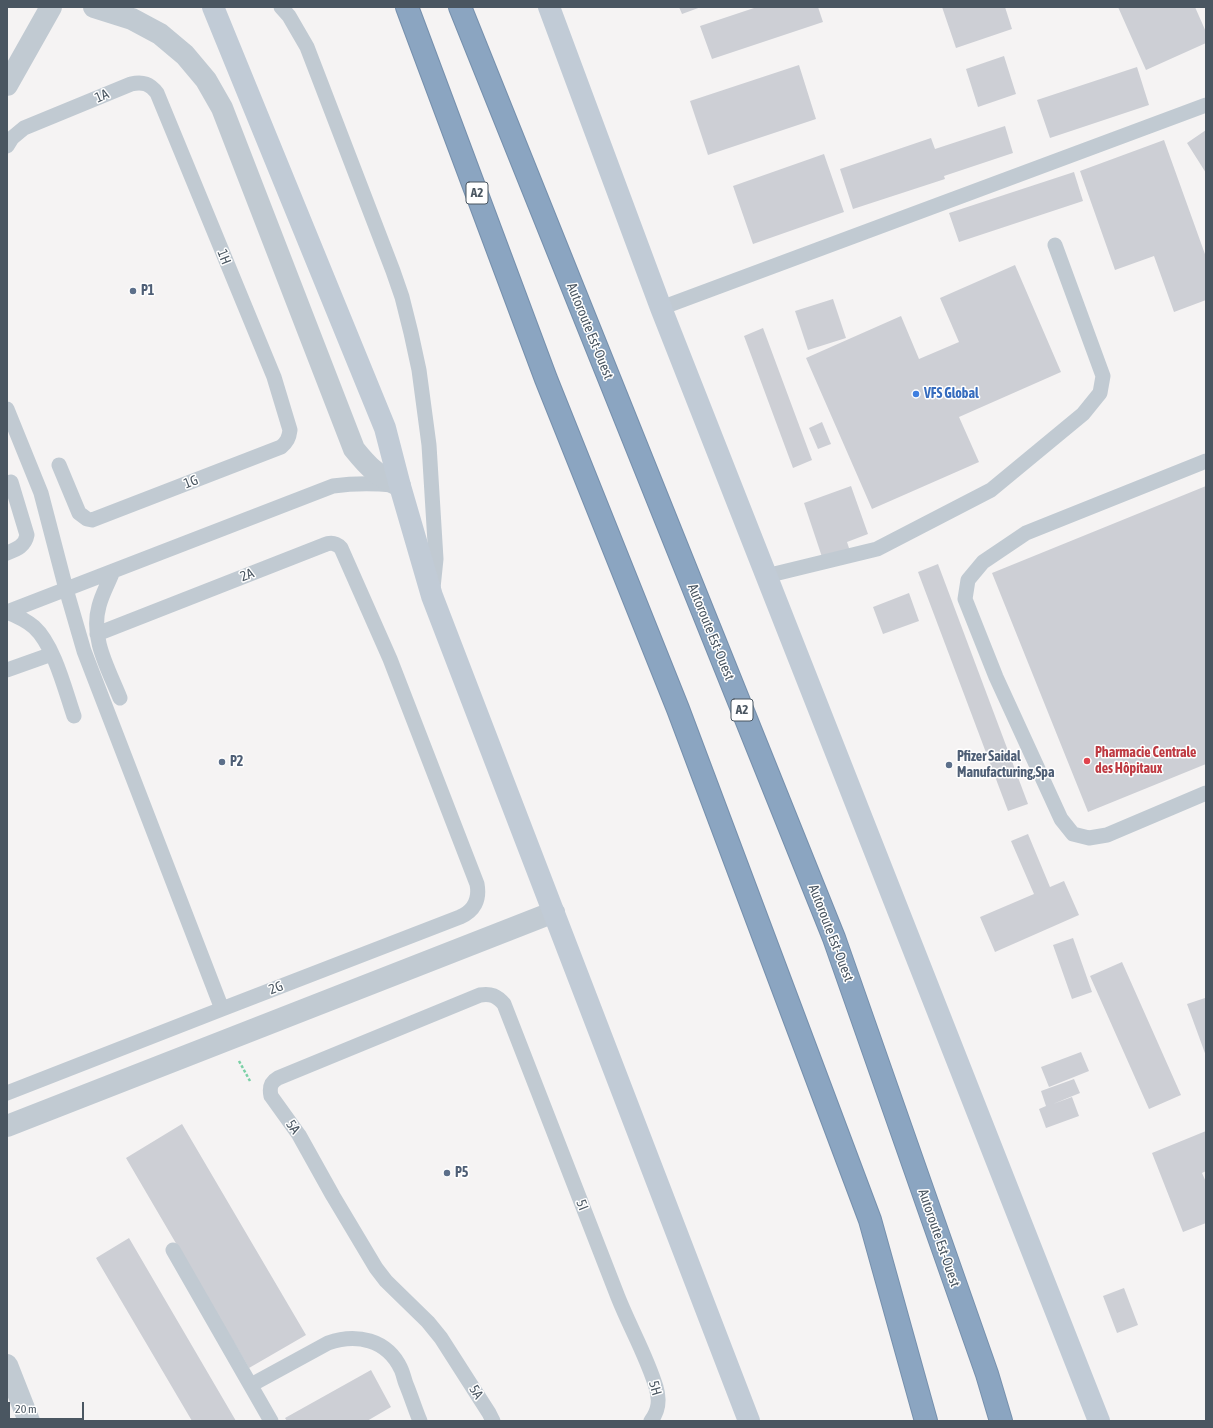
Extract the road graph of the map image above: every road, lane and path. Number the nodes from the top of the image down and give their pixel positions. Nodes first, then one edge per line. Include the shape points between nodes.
1 (51, 7) edge
2 (94, 7) edge
3 (213, 7) edge
4 (281, 7) edge
5 (407, 7) edge
6 (460, 7) edge
7 (549, 7) edge
8 (7, 85) edge
9 (1206, 105) edge
10 (174, 137) joint
11 (7, 146) edge
12 (1054, 245) dead end
13 (661, 308) junction
14 (274, 377) joint
15 (7, 409) edge
16 (1206, 461) edge
17 (59, 465) dead end
18 (12, 482) dead end
19 (400, 486) junction
20 (7, 553) edge
21 (113, 571) junction
22 (766, 576) junction
23 (66, 589) junction
24 (432, 596) junction
25 (7, 612) edge
26 (97, 634) junction
27 (52, 654) junction
28 (7, 670) edge
29 (120, 698) dead end
30 (74, 716) dead end
31 (1206, 792) edge
32 (460, 837) joint
33 (554, 912) junction
34 (222, 1008) junction
35 (228, 1040) junction
36 (271, 1085) junction
37 (7, 1093) edge
38 (7, 1126) edge
39 (173, 1250) dead end
40 (644, 1355) joint
41 (7, 1365) edge
42 (251, 1385) junction
43 (921, 1411) edge
44 (29, 1421) edge
45 (271, 1421) edge
46 (420, 1421) edge
47 (493, 1421) edge
48 (651, 1421) edge
49 (748, 1421) edge
50 (926, 1421) edge
51 (1001, 1421) edge
52 (1099, 1421) edge

1 - 8 street
2 - 19 street via 132,19 160,34 185,55 206,80 222,108 354,449 366,465 382,478
3 - 19 main road via 385,428
4 - 24 lane via 307,47 402,297 419,370 429,445 436,559
5 - 43 highway, A2 via 546,379 678,709 867,1212
6 - 51 highway, Autoroute Est-Ouest / A2 via 834,938 987,1374
7 - 13 main road
9 - 13 lane
10 - 11 lane, 1A via 157,93 153,87 139,82 24,128
10 - 14 lane, 1H
12 - 22 lane via 1103,376 1100,393 1083,414 991,490 877,549
13 - 22 main road
14 - 17 lane, 1G via 290,430 286,443 281,448 92,520 79,513
15 - 23 lane via 41,493
16 - 31 lane via 1026,533 983,562 968,580 965,599 996,676 1061,819 1073,834 1089,838 1108,835
18 - 20 lane via 27,535 23,545
19 - 21 lane via 369,483 333,486
19 - 24 main road
21 - 23 lane
21 - 26 lane via 99,605
22 - 52 main road
23 - 25 lane
23 - 34 lane via 84,651
24 - 33 main road
25 - 27 lane via 20,617 34,628
26 - 29 lane via 99,647
26 - 32 lane, 2A via 333,543 341,548 390,659
27 - 28 lane
27 - 30 lane
32 - 34 lane, 2G via 478,892 477,901 467,914
33 - 35 street
33 - 49 main road
34 - 37 lane, 2G
35 - 36 path via 249,1081
35 - 38 street
36 - 40 lane, 5I via 274,1080 283,1076 480,995 494,995 500,999 617,1297
36 - 47 lane, 5A via 271,1096 299,1136 376,1268 441,1338
39 - 42 lane
40 - 48 lane, 5H via 659,1403
41 - 44 street
42 - 45 lane
42 - 46 lane via 328,1343 340,1339 364,1339 381,1346 395,1359
43 - 50 highway, A2

